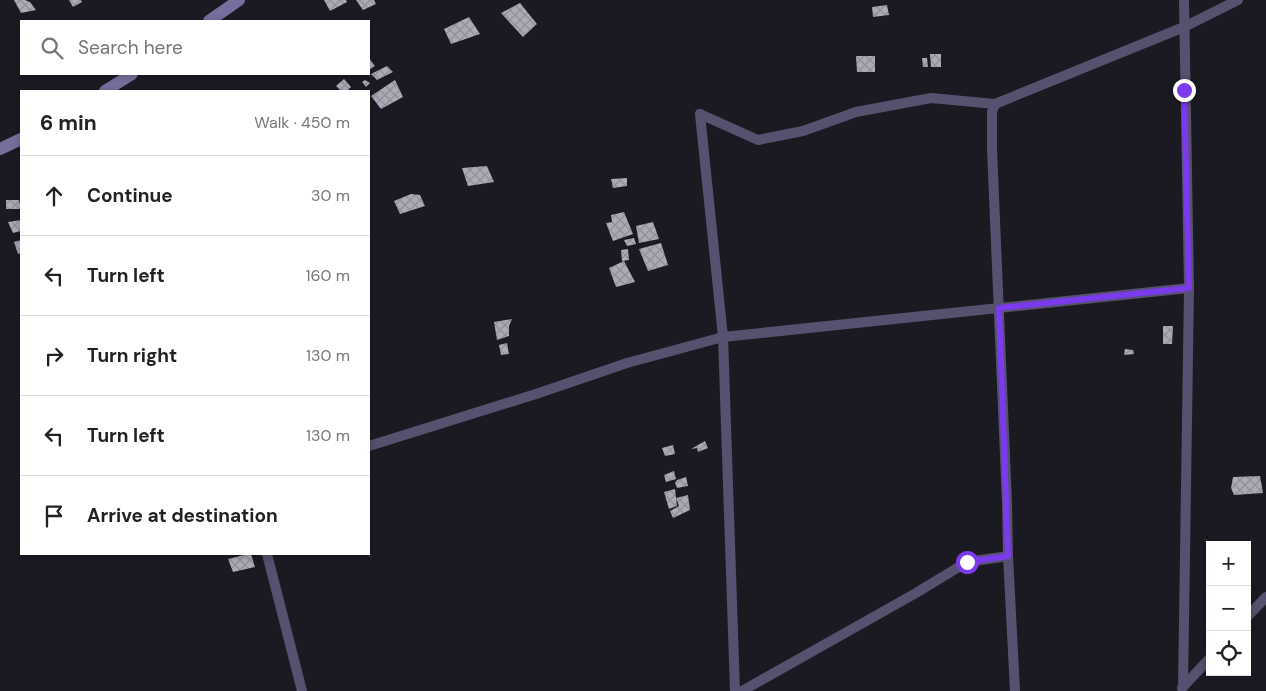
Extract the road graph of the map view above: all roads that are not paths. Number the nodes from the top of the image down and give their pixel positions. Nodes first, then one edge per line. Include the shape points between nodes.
1 (239, 0) edge
2 (1184, 0) edge
3 (1238, 0) edge
4 (210, 20) edge
5 (1184, 27) junction
6 (130, 75) edge
7 (107, 90) edge
8 (995, 104) junction
9 (20, 140) edge
10 (0, 150) edge
11 (1189, 288) junction
12 (999, 308) junction
13 (724, 337) junction
14 (370, 446) edge
15 (267, 555) edge
16 (1008, 556) junction
17 (1266, 597) edge
18 (1251, 613) edge
19 (1206, 662) edge
20 (1181, 689) edge
21 (302, 691) edge
22 (735, 691) edge
23 (742, 691) edge
24 (1015, 691) edge

1 - 4 main road
2 - 5 street
3 - 5 street
5 - 8 street
5 - 11 street
6 - 7 main road
8 - 12 street via 992,149
8 - 13 street via 930,98 856,112 803,130 758,140 700,114
9 - 10 main road
11 - 12 street
11 - 20 street
12 - 13 street
12 - 16 street
13 - 14 street via 627,362
13 - 22 street
15 - 21 street
16 - 23 street via 967,562
16 - 24 street
17 - 18 street
19 - 20 street

